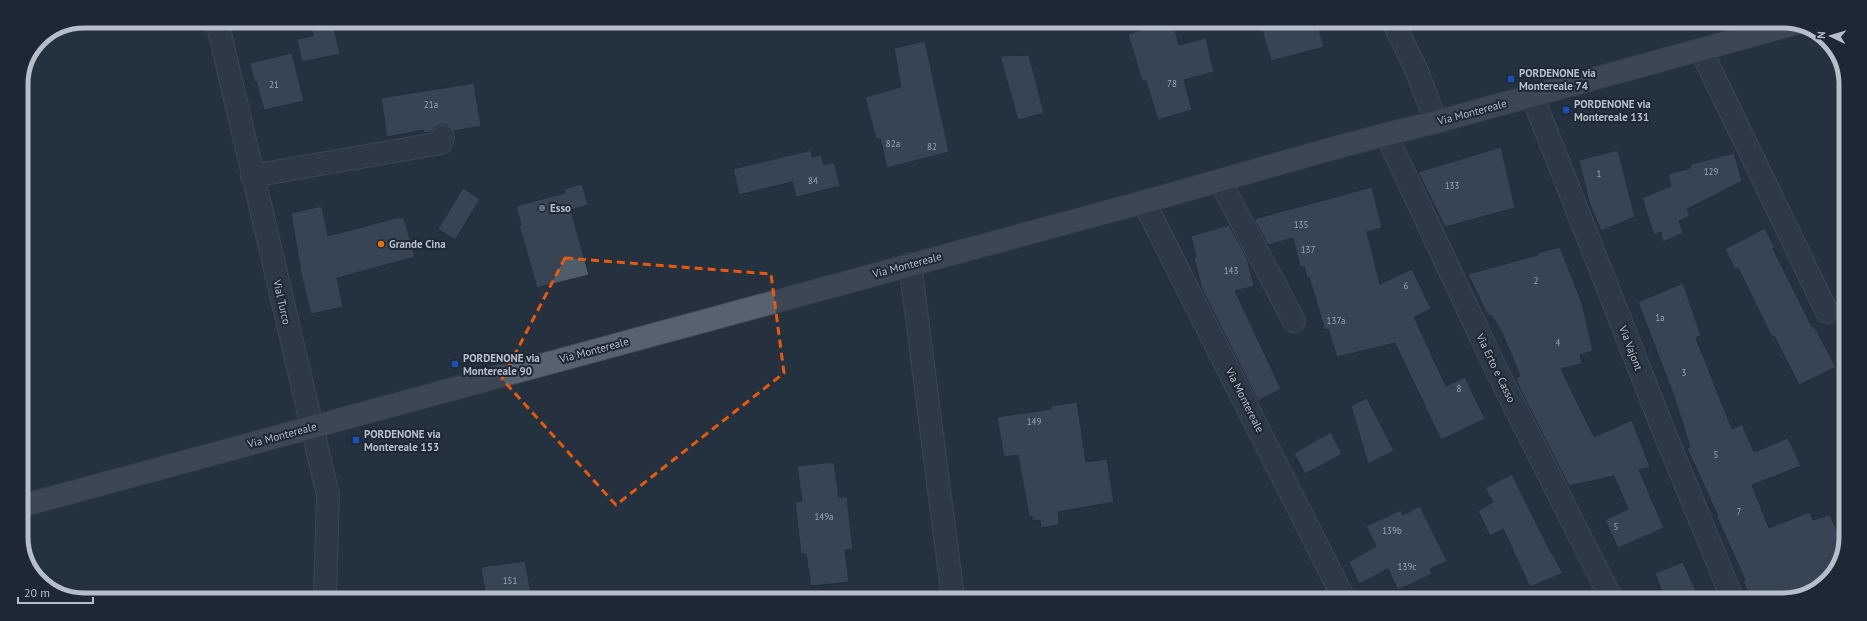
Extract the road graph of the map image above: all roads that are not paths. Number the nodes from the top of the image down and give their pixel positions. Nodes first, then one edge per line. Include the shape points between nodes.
1 (218, 28) edge
2 (1396, 28) edge
3 (1780, 28) edge
4 (1701, 50) junction
5 (1532, 96) junction
6 (1436, 122) junction
7 (1386, 134) junction
8 (443, 137) dead end
9 (252, 176) junction
10 (1220, 181) junction
11 (1144, 202) junction
12 (910, 264) junction
13 (1827, 312) dead end
14 (1294, 321) dead end
15 (312, 427) junction
16 (28, 504) edge
17 (325, 593) edge
18 (952, 593) edge
19 (1341, 593) edge
20 (1608, 593) edge
21 (1730, 593) edge

1 - 9 street, Vial Turco
2 - 6 street via 1416,69
3 - 4 main road, Via Montereale
4 - 5 main road, Via Montereale
4 - 13 street
5 - 6 main road, Via Montereale
5 - 21 street, Via Vajont
6 - 7 main road, Via Montereale
7 - 10 main road, Via Montereale
7 - 20 street, Via Erto e Casso via 1494,365
8 - 9 street via 441,143
9 - 15 street, Vial Turco
10 - 11 main road, Via Montereale
10 - 14 street
11 - 12 main road, Via Montereale
11 - 19 street, Via Montereale
12 - 15 main road, Via Montereale
12 - 18 street
15 - 16 main road, Via Montereale
15 - 17 street, Vial Turco via 328,495

